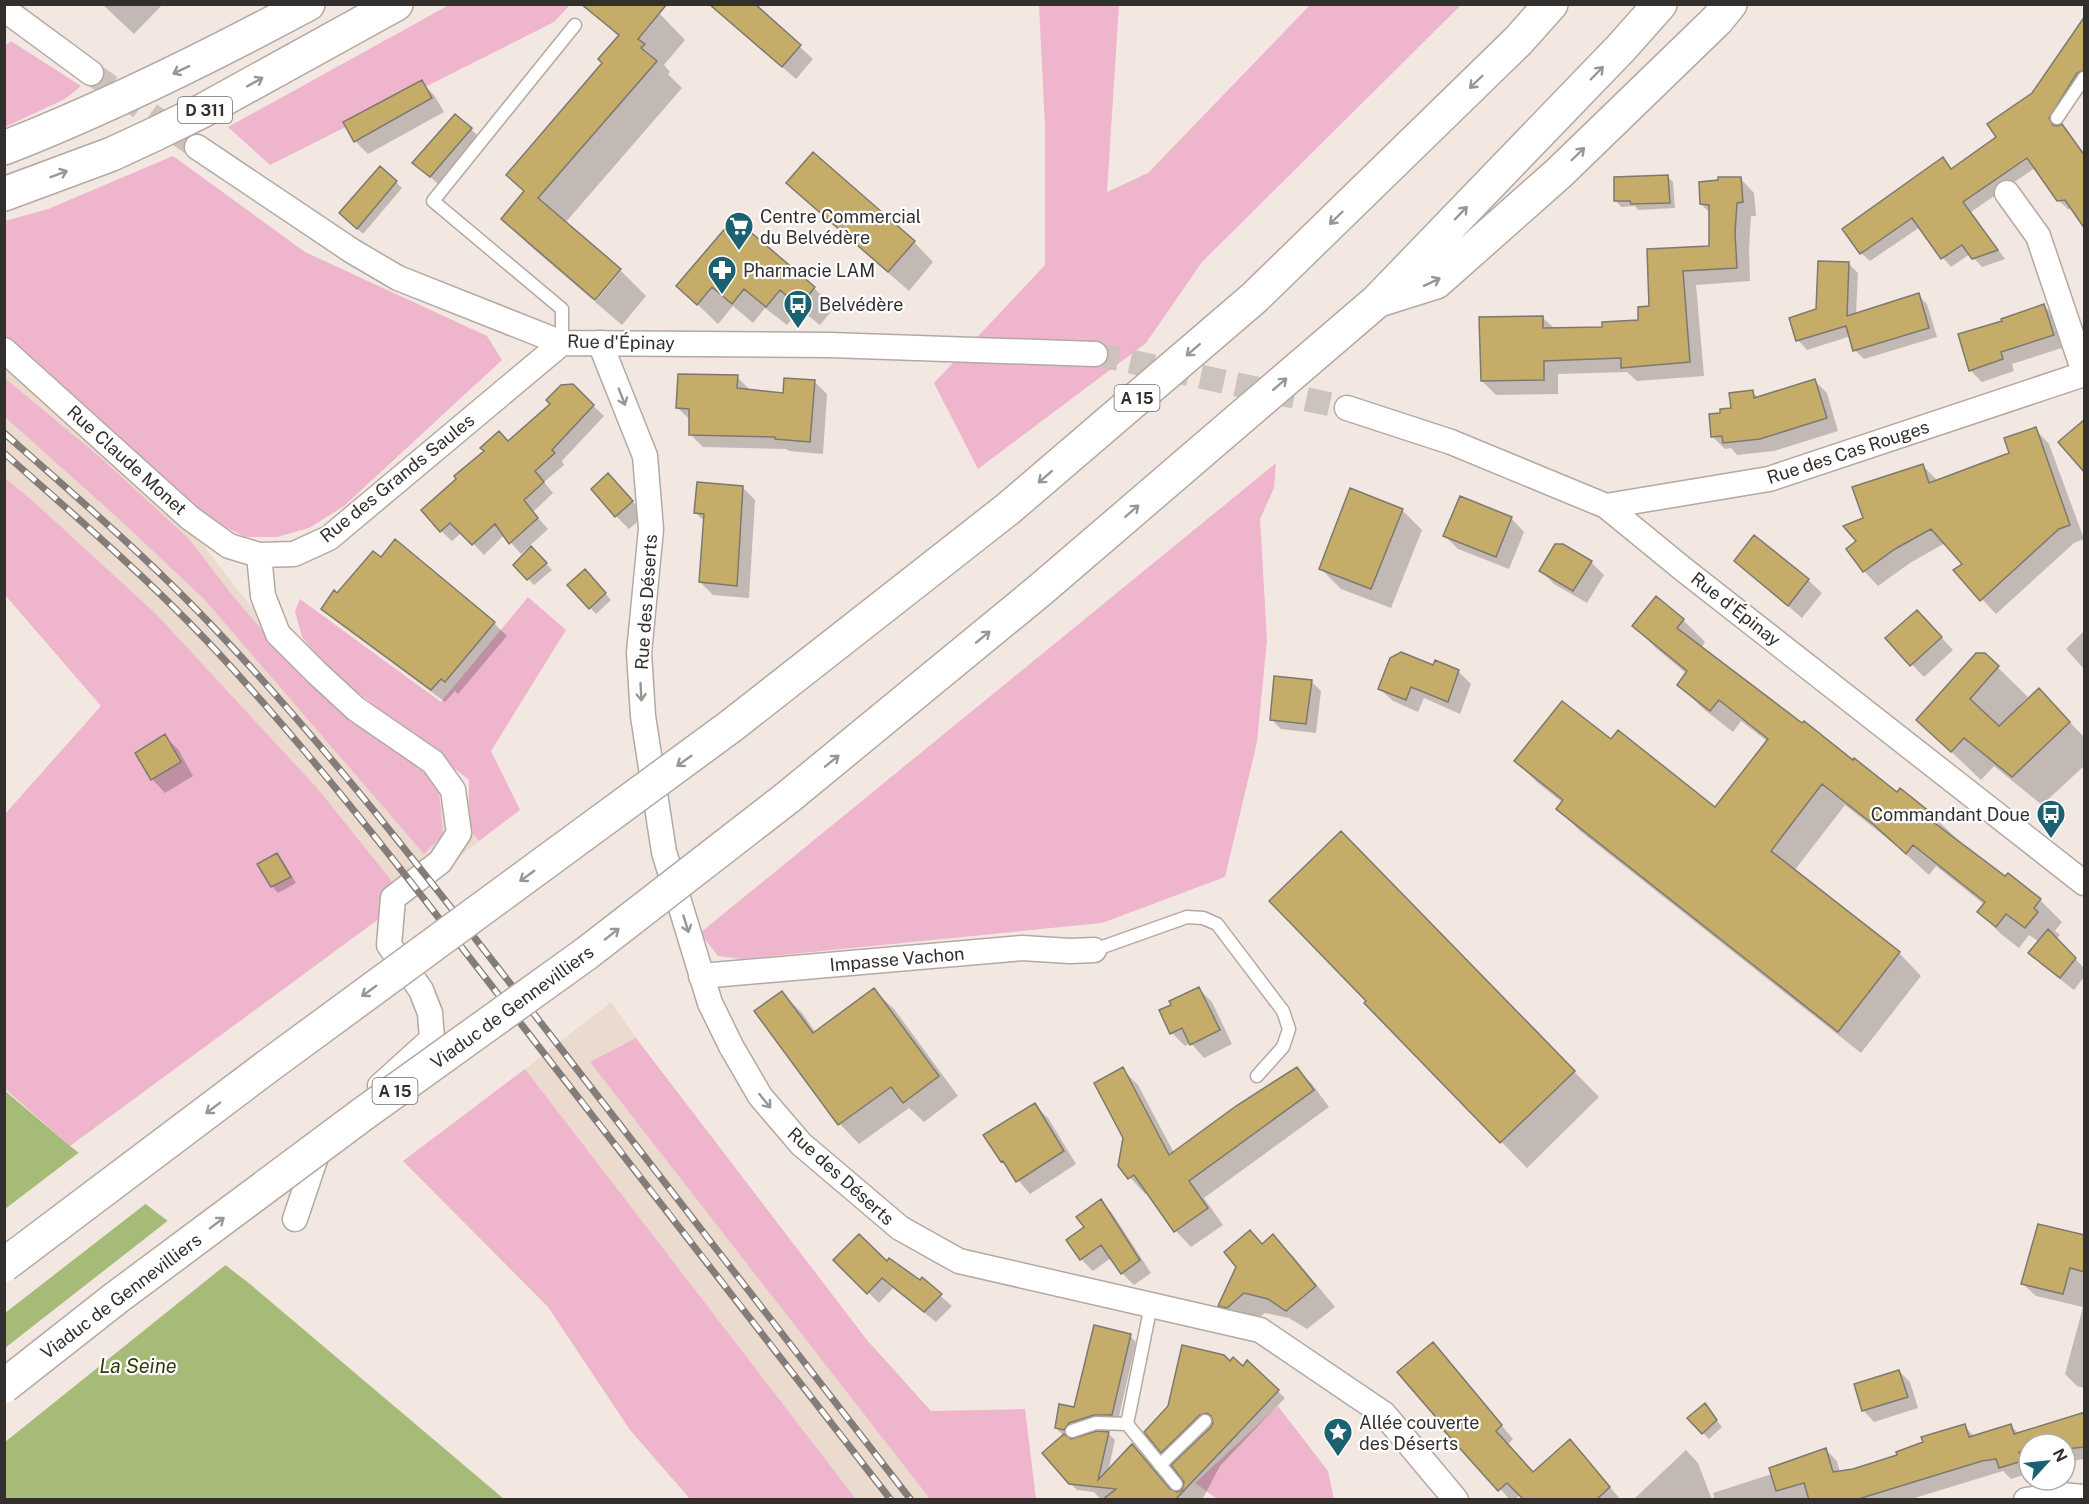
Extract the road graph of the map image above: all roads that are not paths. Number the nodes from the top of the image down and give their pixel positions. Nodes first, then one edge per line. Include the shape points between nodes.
1 (308, 4) edge
2 (396, 4) edge
3 (1551, 4) edge
4 (1660, 4) edge
5 (1730, 4) edge
6 (5, 6) edge
7 (575, 25) dead end
8 (91, 74) tunnel mouth
9 (2085, 78) edge
10 (2057, 118) dead end
11 (197, 147) tunnel mouth
12 (4, 148) edge
13 (2007, 193) dead end
14 (4, 194) edge
15 (1377, 301) junction
16 (562, 343) junction
17 (600, 343) junction
18 (4, 350) edge
19 (1095, 354) tunnel mouth
20 (2085, 373) edge
21 (1347, 408) tunnel mouth
22 (1605, 506) junction
23 (259, 555) junction
24 (2085, 883) edge
25 (1094, 950) joint
26 (701, 976) junction
27 (1257, 1076) dead end
28 (295, 1219) dead end
29 (4, 1265) edge
30 (1151, 1305) junction
31 (4, 1386) edge
32 (1205, 1421) dead end
33 (1127, 1424) junction
34 (1072, 1431) dead end
35 (1160, 1465) junction
36 (1176, 1484) dead end
37 (2085, 1497) edge
38 (1456, 1500) edge
39 (2026, 1500) edge

1 -> 12 main road, D 311 via 190,66 62,126
14 -> 2 main road, D 311 via 165,130
3 -> 29 main road, A 15, bridge via 1518,41 1254,298 1009,508 731,726
15 -> 4 main road, A 15
15 -> 5 main road via 1437,282 1559,172
6 - 8 street
7 - 16 lane via 433,201 562,309
9 - 10 lane
11 - 16 street, Rue d'Épinay via 398,278
13 - 20 street via 2038,236
31 -> 15 main road, Viaduc de Gennevilliers / A 15, bridge via 363,1114 587,953 787,798 1039,591
16 - 17 street, Rue d'Épinay
16 - 23 street, Rue des Grands Saules via 329,538 294,554
17 - 19 street, Rue d'Épinay via 841,345
17 -> 26 street, Rue des Déserts via 645,456 651,529 639,653 643,716 664,852
18 - 23 street, Rue Claude Monet via 190,518 229,546
20 - 22 street, Rue des Cas Rouges via 1769,479
21 - 22 street, Rue d'Épinay via 1450,442
22 - 24 street, Rue d'Épinay
23 - 28 street via 263,596 278,634 356,709 433,762 453,790 459,833 440,862 393,898 389,945 421,990 430,1013 432,1039 366,1098 317,1154
25 - 26 street, Impasse Vachon via 1022,948
25 - 27 lane via 1187,917 1217,924 1283,1011 1289,1029 1283,1047
26 -> 30 street, Rue des Déserts via 725,1035 760,1096 801,1144 900,1228 959,1261
30 - 33 lane
30 - 38 street, Rue des Déserts via 1260,1330 1384,1414
32 - 35 lane
33 - 34 lane via 1095,1423
33 - 35 lane
35 - 36 lane
37 - 39 street via 2060,1495

